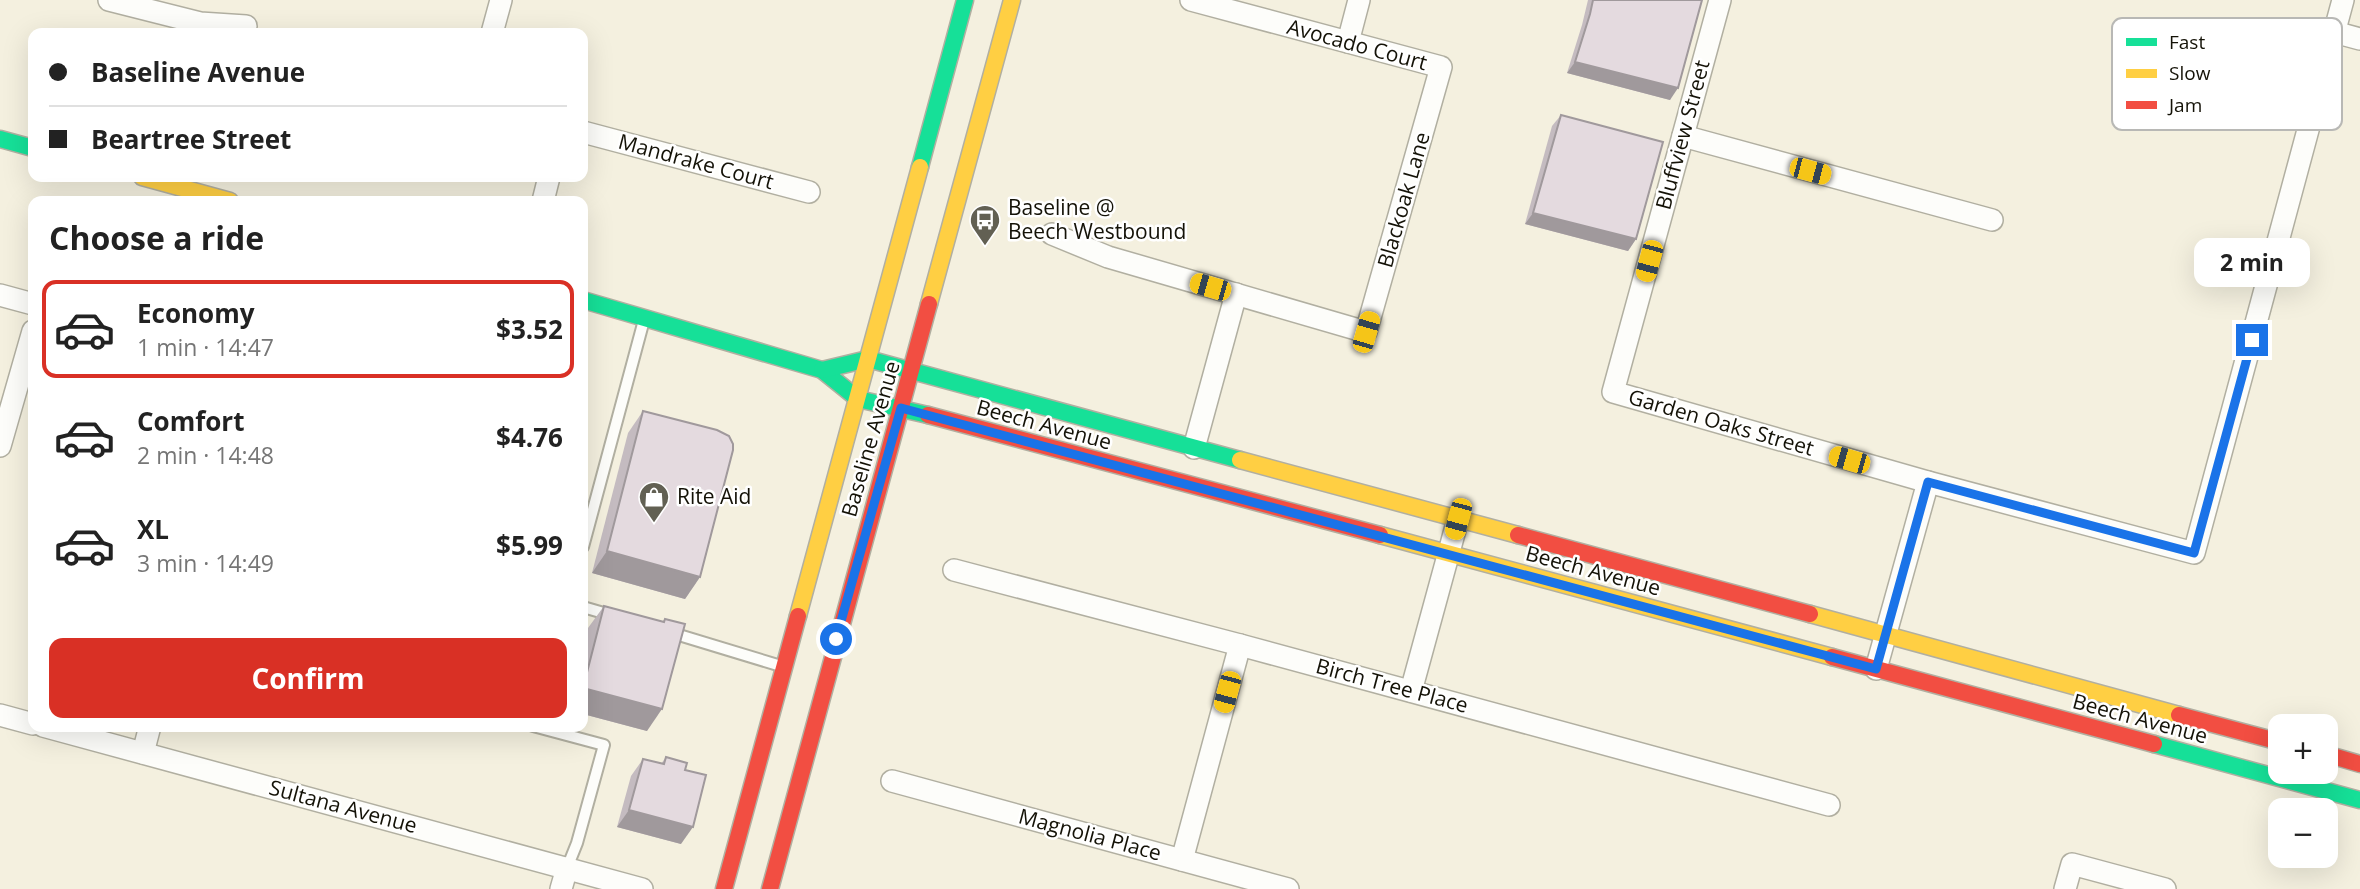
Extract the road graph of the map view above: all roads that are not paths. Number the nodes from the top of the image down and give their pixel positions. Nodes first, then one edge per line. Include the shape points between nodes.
1 (109, 0) edge
2 (501, 0) edge
3 (965, 0) edge
4 (1012, 0) edge
5 (1191, 0) edge
6 (1359, 0) edge
7 (1720, 0) edge
8 (2343, 0) edge
9 (2338, 18) edge
10 (246, 26) dead end
11 (199, 28) edge
12 (493, 28) edge
13 (2342, 34) edge
14 (2360, 39) edge
15 (1348, 42) junction
16 (1441, 68) joint
17 (2308, 130) edge
18 (588, 133) edge
19 (1683, 136) junction
20 (0, 139) edge
21 (28, 147) edge
22 (165, 182) edge
23 (809, 192) dead end
24 (213, 196) edge
25 (1992, 220) dead end
26 (1052, 234) dead end
27 (1236, 294) junction
28 (0, 295) edge
29 (588, 301) edge
30 (28, 303) edge
31 (644, 318) junction
32 (28, 348) edge
33 (868, 359) junction
34 (822, 369) junction
35 (912, 372) junction
36 (1613, 392) joint
37 (858, 399) junction
38 (901, 408) junction
39 (0, 446) edge
40 (1194, 448) junction
41 (1928, 482) junction
42 (1458, 519) junction
43 (588, 528) edge
44 (1448, 554) junction
45 (954, 570) dead end
46 (588, 608) edge
47 (632, 621) edge
48 (656, 628) edge
49 (1885, 636) junction
50 (1240, 645) junction
51 (786, 667) junction
52 (1876, 669) junction
53 (1411, 691) junction
54 (0, 715) edge
55 (28, 722) edge
56 (65, 732) edge
57 (148, 732) edge
58 (555, 732) edge
59 (2268, 739) edge
60 (143, 753) junction
61 (2338, 758) edge
62 (2360, 764) edge
63 (892, 781) dead end
64 (2360, 800) edge
65 (1829, 805) dead end
66 (1182, 860) junction
67 (564, 879) edge
68 (642, 889) edge
69 (724, 889) edge
70 (770, 889) edge
71 (1289, 889) edge
72 (2065, 889) edge
73 (2165, 889) edge

1 - 11 street
2 - 12 street
3 - 33 main road, Baseline Avenue
4 - 35 main road, Baseline Avenue
5 - 15 street, Avocado Court
6 - 15 street
7 - 19 street, Bluffview Street
8 - 9 street
10 - 11 street
13 - 14 street
15 - 16 street, Avocado Court
16 - 27 street, Blackoak Lane via 1366,332
17 - 41 street, Garden Oaks Street via 2194,553
18 - 23 street, Mandrake Court
19 - 25 street
19 - 36 street, Bluffview Street
20 - 21 main road
22 - 24 main road
26 - 27 street via 1108,257
27 - 40 street
28 - 30 street
29 - 31 main road, Beech Avenue
31 - 34 main road, Beech Avenue
31 - 43 lane
32 - 39 street
33 - 34 main road, Beech Avenue
33 - 35 main road, Beech Avenue
33 - 37 main road, Baseline Avenue
34 - 37 main road, Beech Avenue
35 - 38 main road, Baseline Avenue
35 - 40 main road, Beech Avenue
36 - 41 street, Garden Oaks Street
37 - 38 main road, Beech Avenue
37 - 51 main road, Baseline Avenue
38 - 44 main road, Beech Avenue
38 - 70 main road, Baseline Avenue
40 - 42 main road, Beech Avenue
41 - 49 street
42 - 44 street
42 - 49 main road, Beech Avenue
44 - 52 main road, Beech Avenue
44 - 53 street
45 - 50 street, Birch Tree Place
46 - 47 lane
48 - 51 lane
49 - 52 street
49 - 59 main road, Beech Avenue
50 - 53 street, Birch Tree Place
50 - 66 street
51 - 69 main road, Baseline Avenue
52 - 64 main road, Beech Avenue
53 - 65 street, Birch Tree Place
54 - 55 street
56 - 60 street, Sultana Avenue
57 - 60 street
58 - 67 lane via 604,745
60 - 67 street, Sultana Avenue
61 - 62 main road
63 - 66 street, Magnolia Place
66 - 71 street, Magnolia Place
67 - 68 street, Sultana Avenue
72 - 73 street via 2072,864

